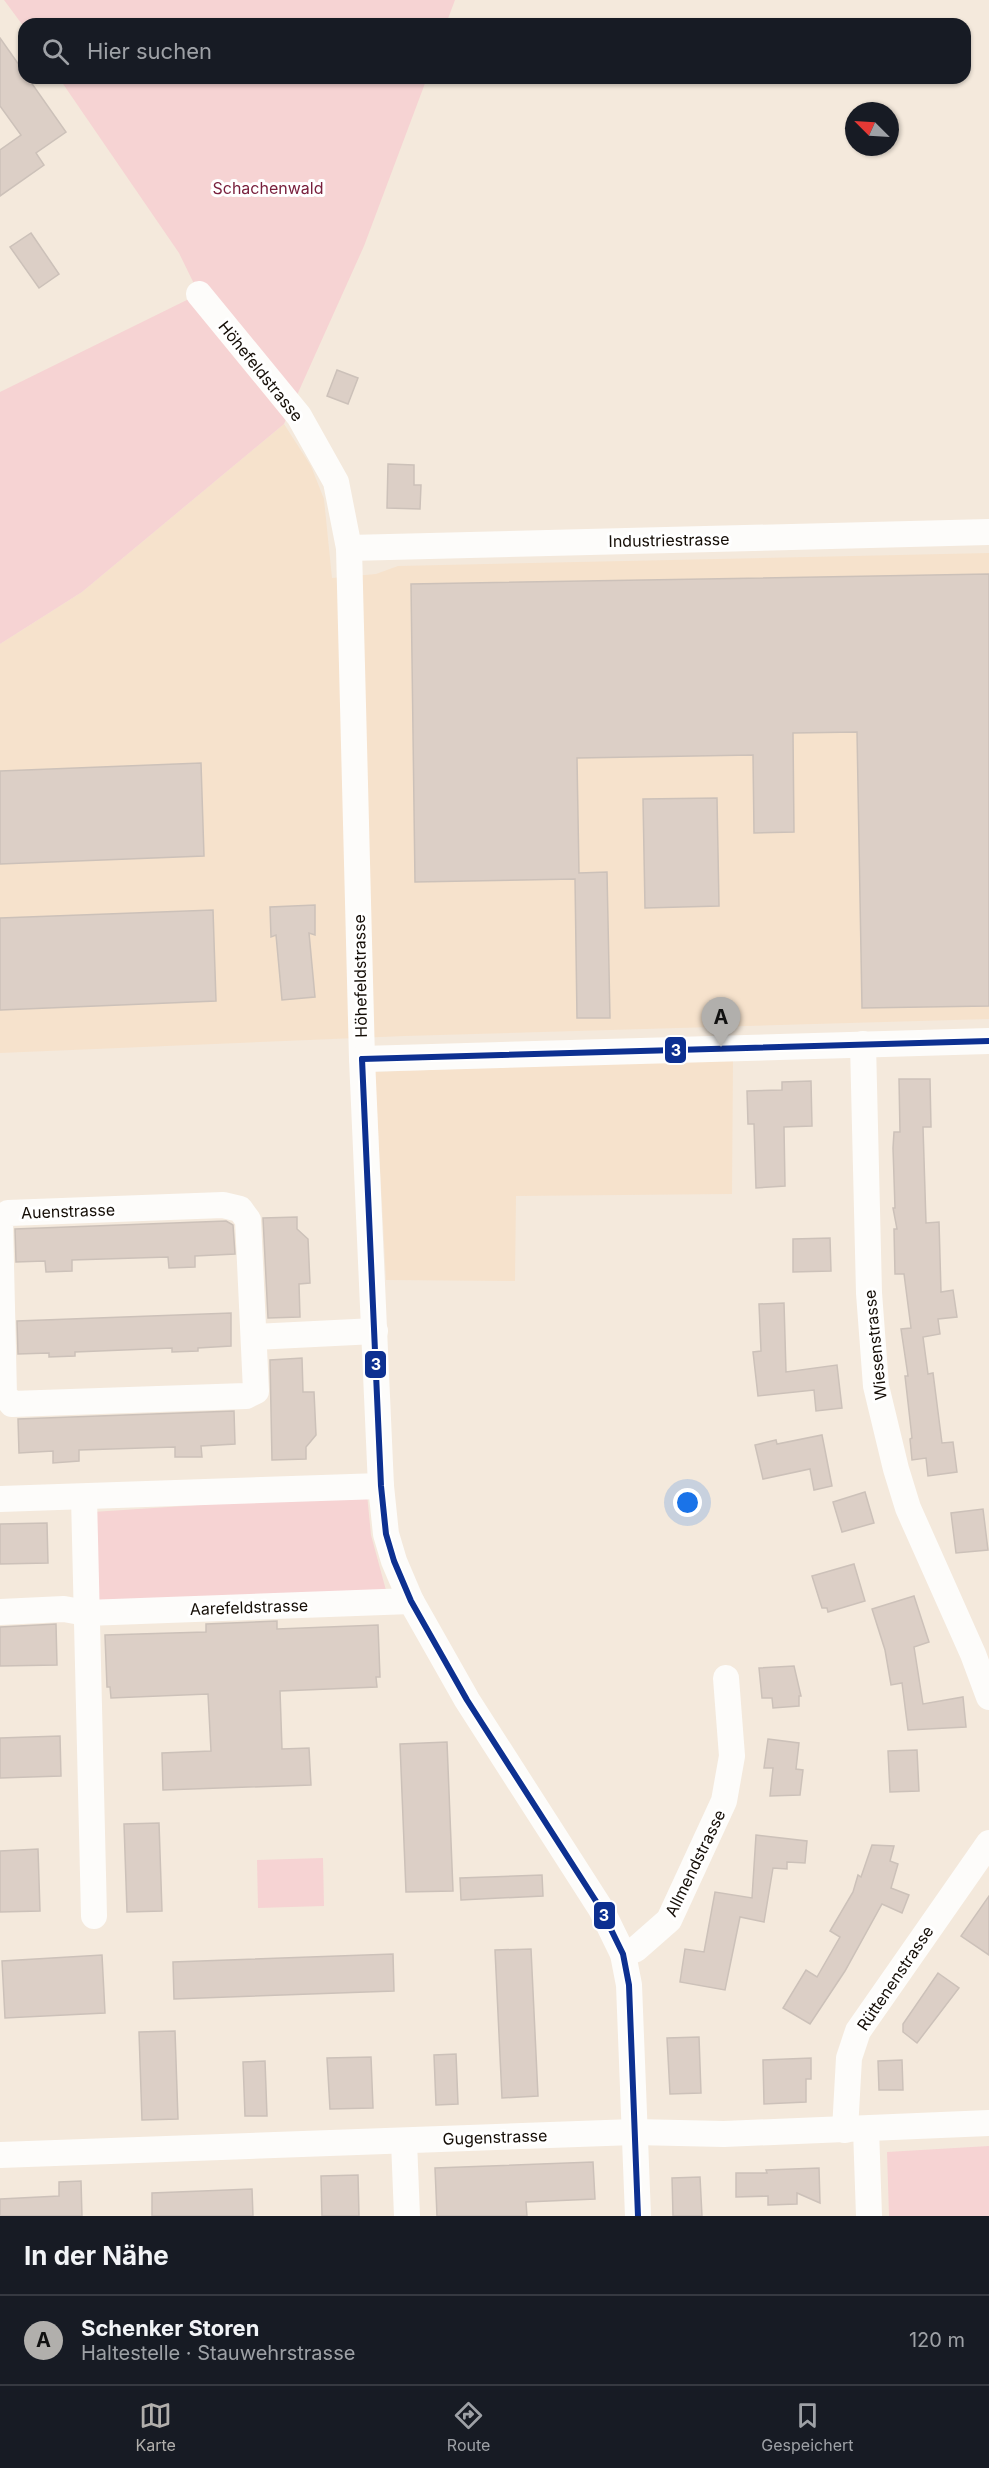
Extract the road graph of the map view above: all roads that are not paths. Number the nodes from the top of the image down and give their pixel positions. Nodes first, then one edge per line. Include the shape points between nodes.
1 (199, 294) dead end
2 (989, 532) edge
3 (349, 548) junction
4 (989, 1041) edge
5 (863, 1044) junction
6 (362, 1059) junction
7 (375, 1331) junction
8 (254, 1337) junction
9 (381, 1486) junction
10 (84, 1497) junction
11 (0, 1499) edge
12 (411, 1601) junction
13 (0, 1612) edge
14 (86, 1613) junction
15 (726, 1678) dead end
16 (989, 1697) edge
17 (989, 1843) edge
18 (94, 1916) dead end
19 (623, 1954) junction
20 (989, 2123) edge
21 (855, 2130) junction
22 (634, 2133) junction
23 (404, 2141) junction
24 (0, 2155) edge
25 (407, 2216) edge
26 (638, 2216) edge
27 (869, 2216) edge

1 - 3 street, Höhefeldstrasse via 299,416 336,482
2 - 3 street, Industriestrasse
3 - 6 street, Höhefeldstrasse
4 - 5 street
5 - 6 street
5 - 16 street, Wiesenstrasse via 869,1293 876,1386 908,1508 974,1654
6 - 7 street, Höhefeldstrasse
7 - 8 street
7 - 9 street, Höhefeldstrasse
8 - 8 street, Auenstrasse via 248,1220 240,1209 223,1205 8,1213 0,1221 4,1395 12,1404 246,1396 256,1391
9 - 10 street
9 - 12 street, Höhefeldstrasse via 386,1533
10 - 11 street
10 - 14 street
12 - 14 street, Aarefeldstrasse
12 - 19 street, Höhefeldstrasse via 467,1700 601,1909
13 - 14 street, Aarefeldstrasse via 64,1609
14 - 18 street
15 - 19 street, Allmendstrasse via 732,1756 724,1801 669,1920 636,1949
17 - 21 street, Rüttenenstrasse via 858,2031 849,2058
19 - 22 street, Höhefeldstrasse via 630,1996
20 - 21 street, Gugenstrasse
21 - 22 street, Gugenstrasse
21 - 27 street, Rüttenenstrasse
22 - 23 street, Gugenstrasse
22 - 26 street, Höhefeldstrasse
23 - 24 street, Gugenstrasse
23 - 25 street

